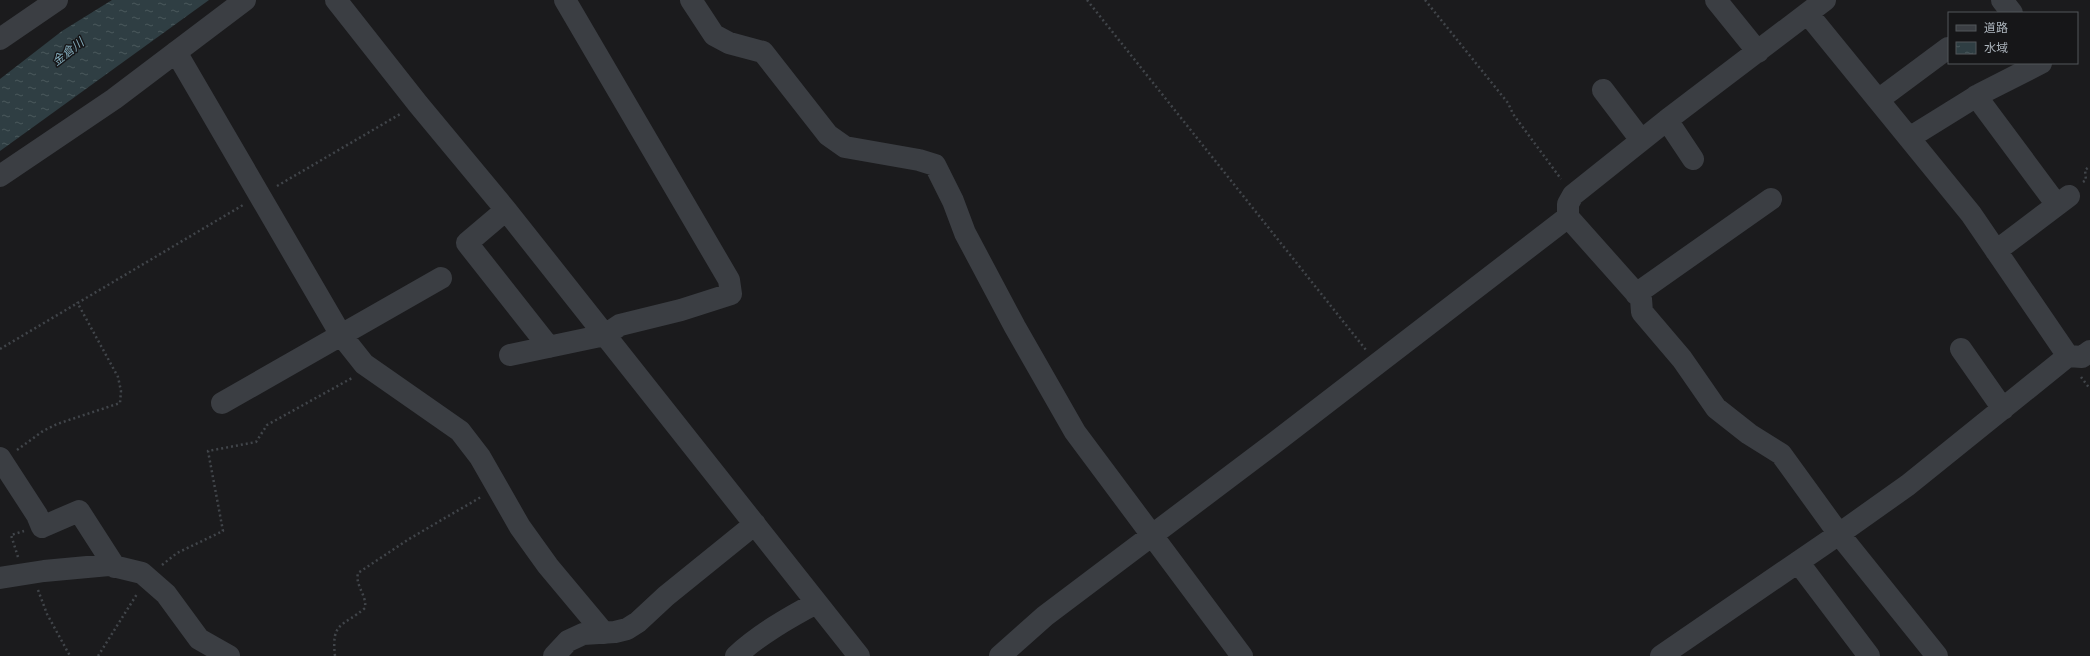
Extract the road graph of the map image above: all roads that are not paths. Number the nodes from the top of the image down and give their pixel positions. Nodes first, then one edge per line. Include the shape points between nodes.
1 (57, 0) edge
2 (245, 0) edge
3 (336, 0) edge
4 (565, 0) edge
5 (691, 0) edge
6 (1716, 0) edge
7 (1994, 2) edge
8 (1816, 7) edge
9 (2010, 12) edge
10 (0, 39) edge
11 (1945, 44) edge
12 (176, 52) junction
13 (1758, 52) junction
14 (2039, 64) edge
15 (1603, 90) dead end
16 (1976, 96) junction
17 (1878, 100) junction
18 (1667, 120) junction
19 (1909, 138) junction
20 (1641, 140) junction
21 (1693, 159) dead end
22 (0, 176) edge
23 (1771, 199) dead end
24 (506, 210) junction
25 (1568, 217) junction
26 (1996, 251) junction
27 (441, 278) dead end
28 (1636, 294) junction
29 (341, 335) junction
30 (605, 335) junction
31 (549, 348) junction
32 (1961, 350) dead end
33 (2090, 351) edge
34 (510, 355) dead end
35 (2068, 356) junction
36 (222, 403) dead end
37 (2003, 409) junction
38 (1, 459) edge
39 (755, 524) junction
40 (1839, 534) junction
41 (1152, 536) junction
42 (1798, 562) junction
43 (115, 567) junction
44 (0, 578) edge
45 (816, 603) junction
46 (604, 633) junction
47 (229, 656) edge
48 (554, 656) edge
49 (736, 656) edge
50 (859, 656) edge
51 (1000, 656) edge
52 (1242, 656) edge
53 (1661, 656) edge
54 (1869, 656) edge
55 (1937, 656) edge

1 - 10 street
2 - 12 street
3 - 24 street
4 - 30 street via 729,280 731,294 620,325
5 - 41 street via 714,35 729,43 763,52 828,135 844,147 934,165 953,201 968,240 1075,432
6 - 13 street
7 - 9 street
8 - 13 street
8 - 17 street
11 - 17 street
12 - 22 street via 114,99
12 - 29 street
13 - 18 street
14 - 16 street
15 - 20 street
16 - 19 street
16 - 26 street via 2063,200
17 - 19 street
18 - 20 street
18 - 21 street
19 - 26 street via 1971,214
20 - 25 street via 1573,195 1568,204
23 - 28 street
24 - 30 street
24 - 31 street via 467,243
25 - 28 street
25 - 41 street
26 - 35 street
27 - 29 street
28 - 40 street via 1640,299 1642,312 1682,359 1716,408 1749,434 1781,454
29 - 36 street
29 - 46 street via 364,364 460,431 480,457 520,527 548,566
30 - 31 street
30 - 39 street
31 - 34 street
32 - 37 street
33 - 35 street via 2082,357
35 - 37 street
37 - 40 street via 1908,484
38 - 43 street via 42,527 78,511
39 - 45 street
39 - 46 street via 638,622 627,629
40 - 42 street
40 - 55 street
41 - 51 street via 1045,616
41 - 52 street
42 - 53 street
42 - 54 street
43 - 44 street via 109,565
43 - 47 street via 142,574 166,594 198,639
45 - 49 street via 782,621
45 - 50 street
46 - 48 street via 582,634 568,641

